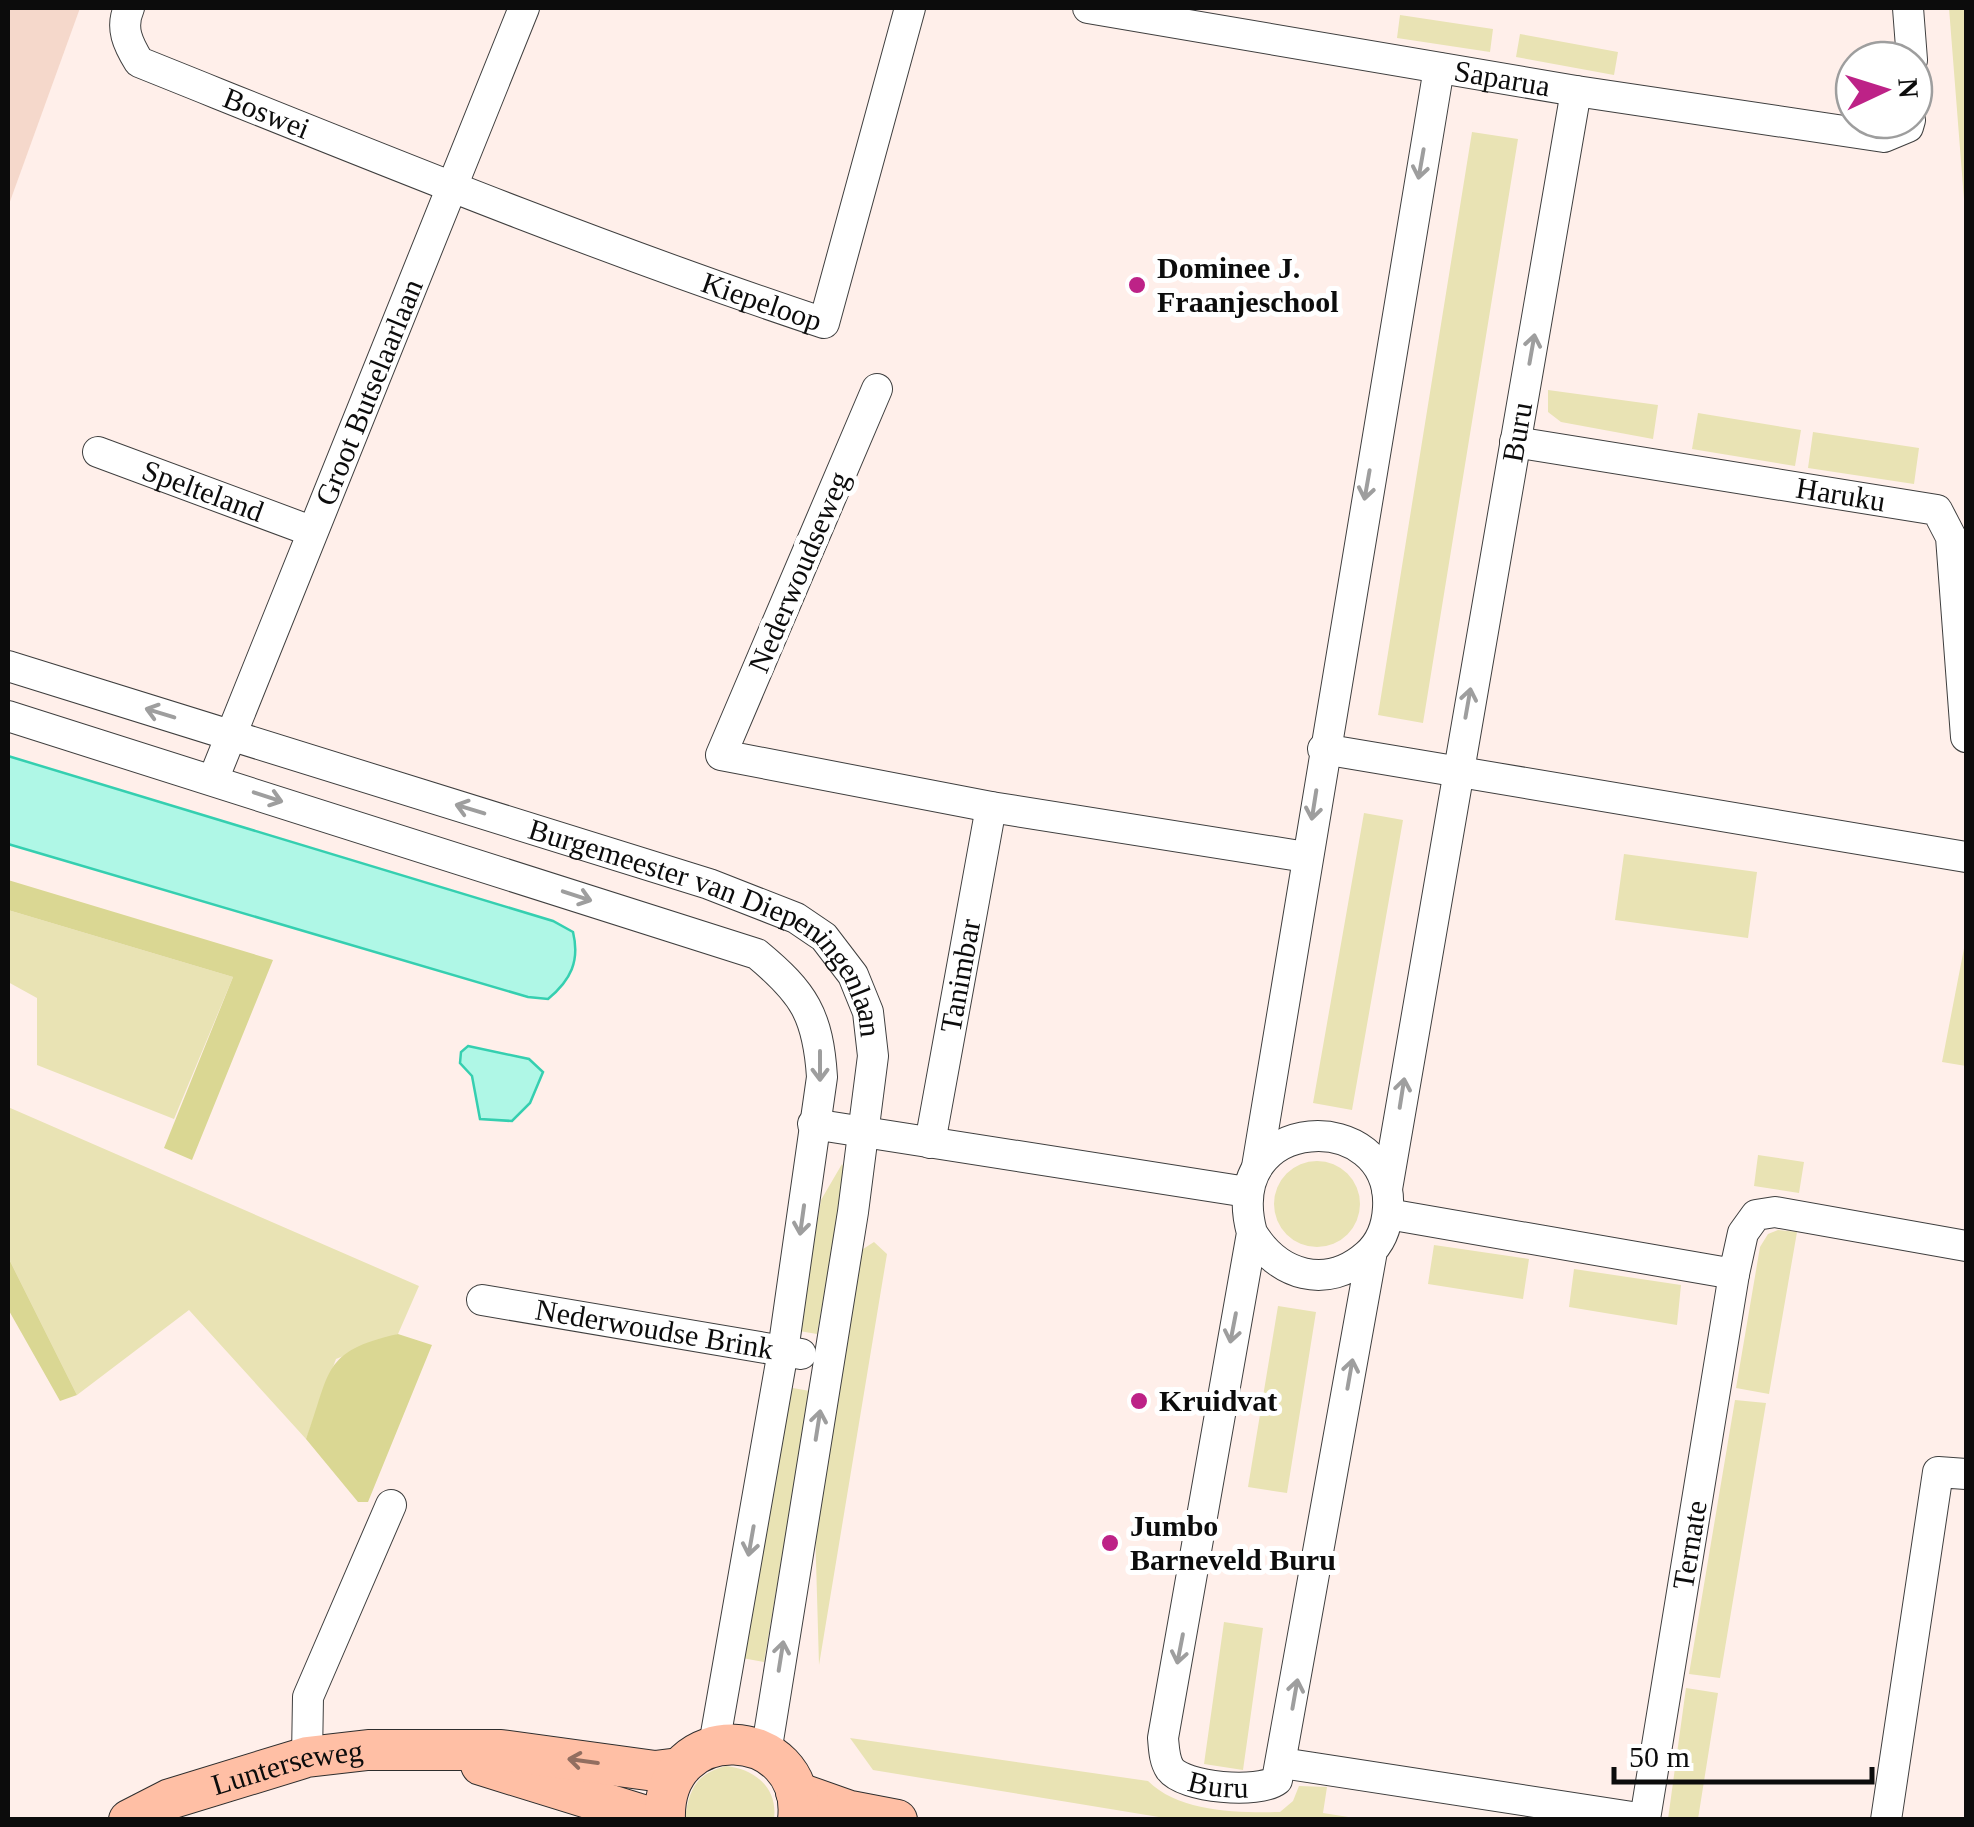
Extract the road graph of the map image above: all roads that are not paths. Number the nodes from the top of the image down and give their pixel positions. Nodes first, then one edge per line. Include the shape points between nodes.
1 (129, 8) edge
2 (524, 8) edge
3 (910, 8) edge
4 (1088, 8) edge
5 (1908, 8) edge
6 (1910, 40) edge
7 (1438, 68) junction
8 (1576, 92) junction
9 (1834, 130) edge
10 (450, 187) junction
11 (877, 389) dead end
12 (1515, 442) junction
13 (98, 452) dead end
14 (310, 531) junction
15 (8, 666) edge
16 (8, 716) edge
17 (228, 734) junction
18 (1966, 737) edge
19 (1323, 749) junction
20 (1455, 773) junction
21 (213, 780) junction
22 (992, 807) junction
23 (1966, 857) edge
24 (1306, 858) junction
25 (813, 1124) junction
26 (861, 1133) junction
27 (930, 1143) junction
28 (1252, 1179) junction
29 (1387, 1201) junction
30 (1252, 1233) junction
31 (1966, 1246) edge
32 (1372, 1251) junction
33 (1734, 1274) junction
34 (482, 1300) dead end
35 (784, 1351) junction
36 (829, 1358) junction
37 (1966, 1474) edge
38 (391, 1506) dead end
39 (714, 1745) junction
40 (766, 1752) junction
41 (454, 1753) junction
42 (307, 1757) junction
43 (1282, 1763) junction
44 (679, 1768) junction
45 (797, 1806) edge
46 (1645, 1819) edge
47 (130, 1820) edge
48 (662, 1820) edge
49 (897, 1820) edge
50 (1886, 1820) edge

1 - 10 street, Boswei via 126,40 139,62
2 - 10 street, Groot Butselaarlaan
3 - 10 street, Kiepeloop via 824,323
4 - 7 street, Saparua
5 - 6 street
7 - 8 street, Saparua
7 -> 19 street
8 - 9 street, Saparua
12 -> 8 street, Buru
10 - 14 street, Groot Butselaarlaan
11 - 22 street, Nederwoudseweg via 721,755
12 - 18 street, Haruku via 1937,510 1951,537
20 -> 12 street, Buru
13 - 14 street, Spelteland
14 - 17 street, Groot Butselaarlaan
17 -> 15 street, Burgemeester van Diepeningenlaan
16 - 21 street, Burgemeester van Diepeningenlaan
17 - 21 street, Groot Butselaarlaan
26 -> 17 street, Burgemeester van Diepeningenlaan via 872,1056 868,1012 824,937 796,918 696,880
19 - 20 street
19 -> 24 street
20 - 23 street
29 -> 20 street, Buru
21 -> 25 street, Burgemeester van Diepeningenlaan via 758,954 795,985 820,1036 822,1077
22 - 24 street
22 - 27 street, Tanimbar
24 - 28 street
25 - 26 street
25 -> 35 street, Burgemeester van Diepeningenlaan
26 - 27 street
26 - 36 street, Burgemeester van Diepeningenlaan
27 - 28 street
28 - 29 street via 1283,1144 1317,1134 1361,1149 1378,1167
28 - 30 street
29 - 32 street
29 - 33 street
30 - 32 street via 1264,1253 1306,1276 1342,1271
30 -> 43 street, Buru via 1164,1738 1171,1770 1182,1779 1266,1788
31 - 33 street, Ternate via 1776,1212 1756,1215 1742,1233
43 -> 32 street, Buru
33 - 46 street, Ternate
34 - 35 street, Nederwoudse Brink
35 - 36 street, Nederwoudse Brink
35 -> 39 street, Burgemeester van Diepeningenlaan
40 -> 36 street, Burgemeester van Diepeningenlaan
37 - 50 street via 1938,1472
38 - 42 street via 308,1697
39 - 40 main road
39 - 44 main road
40 - 45 main road via 780,1763
41 - 42 main road, Lunterseweg via 368,1750
44 -> 41 main road, Lunterseweg via 655,1771 501,1750
41 - 48 main road, Lunterseweg
42 - 47 main road, Lunterseweg via 170,1798
43 - 46 street, Ternate
44 - 48 main road
45 - 49 main road

